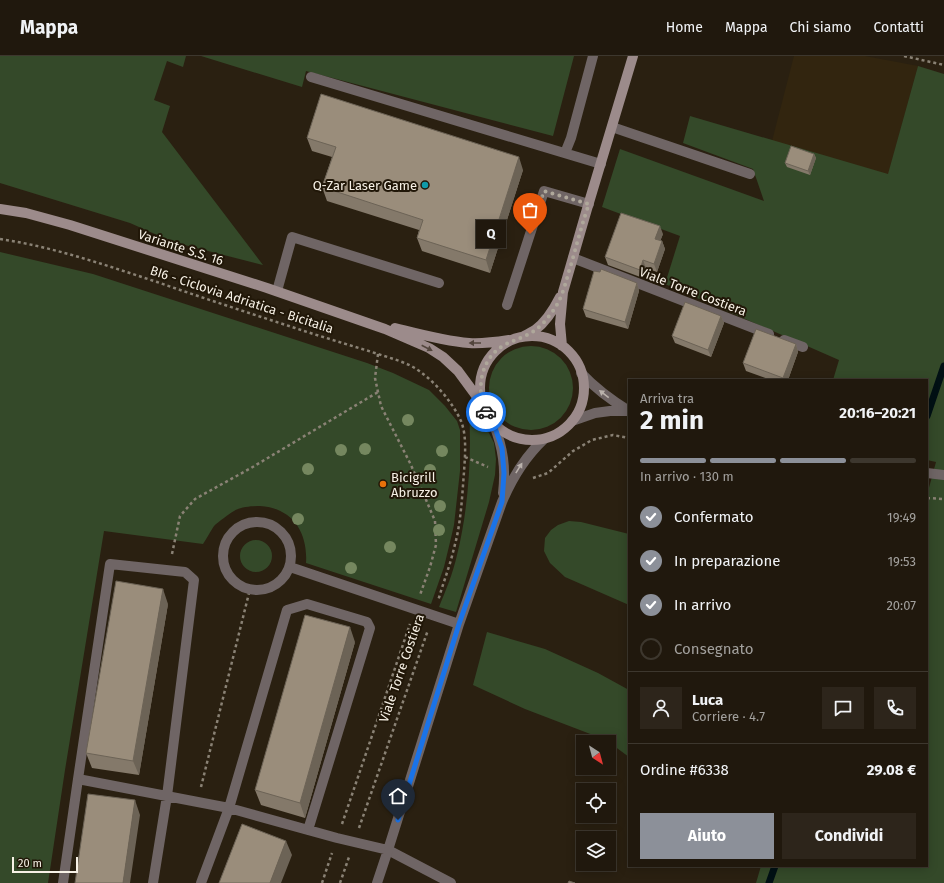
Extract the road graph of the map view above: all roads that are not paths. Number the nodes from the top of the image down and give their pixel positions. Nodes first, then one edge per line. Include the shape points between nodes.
1 (593, 56) edge
2 (634, 56) edge
3 (311, 78) dead end
4 (612, 127) junction
5 (565, 153) junction
6 (601, 164) junction
7 (750, 174) dead end
8 (589, 204) junction
9 (0, 209) edge
10 (573, 258) junction
11 (439, 283) dead end
12 (277, 291) junction
13 (563, 292) junction
14 (507, 304) dead end
15 (352, 317) junction
16 (518, 339) junction
17 (562, 346) junction
18 (803, 348) dead end
19 (581, 373) junction
20 (483, 405) junction
21 (628, 410) edge
22 (628, 411) edge
23 (572, 421) junction
24 (494, 425) junction
25 (544, 439) junction
26 (928, 473) edge
27 (944, 475) edge
28 (502, 502) junction
29 (290, 567) junction
30 (459, 624) junction
31 (78, 779) junction
32 (167, 796) junction
33 (229, 808) junction
34 (308, 830) junction
35 (388, 850) junction
36 (63, 883) edge
37 (153, 883) edge
38 (201, 883) edge
39 (377, 883) edge
40 (451, 883) edge

1 - 5 street
2 - 4 street
3 - 5 street
4 - 6 street
4 - 7 street
5 - 6 street
6 - 8 street
8 - 10 street
8 - 14 street via 544,191
9 - 12 street, Variante S.S. 16 via 70,225
10 - 13 street
10 - 18 street, Viale Torre Costiera
11 - 12 street via 292,237
12 - 15 street, Variante S.S. 16
13 - 16 street via 543,322 535,330
13 - 17 street via 560,324
16 -> 15 street, Variante S.S. 16 via 468,343 430,337
15 -> 20 street, Variante S.S. 16 via 393,332 443,357 458,371
16 - 17 street via 543,338
16 - 20 street via 500,348 489,359 482,374 480,390
17 - 19 street via 574,358
21 -> 19 street via 598,390
19 - 23 street via 584,390 582,401
20 - 24 street
22 - 23 street via 610,411
23 - 25 street via 560,432
24 - 25 street via 517,438
24 - 28 street via 504,460
28 -> 25 street via 523,462
26 - 27 street
28 - 30 street
29 - 29 street via 292,556 285,535 267,523 256,522 240,526 228,538 224,548 223,558 232,579 250,589 259,590 274,586
29 - 30 street
30 - 35 street
31 - 32 street
31 - 32 street via 110,564 185,572 194,580
31 - 36 street
32 - 33 street
32 - 37 street
33 - 34 street
33 - 34 street via 288,610 307,604 367,622 370,628
33 - 38 street
34 - 35 street
35 - 39 street
35 - 40 street

